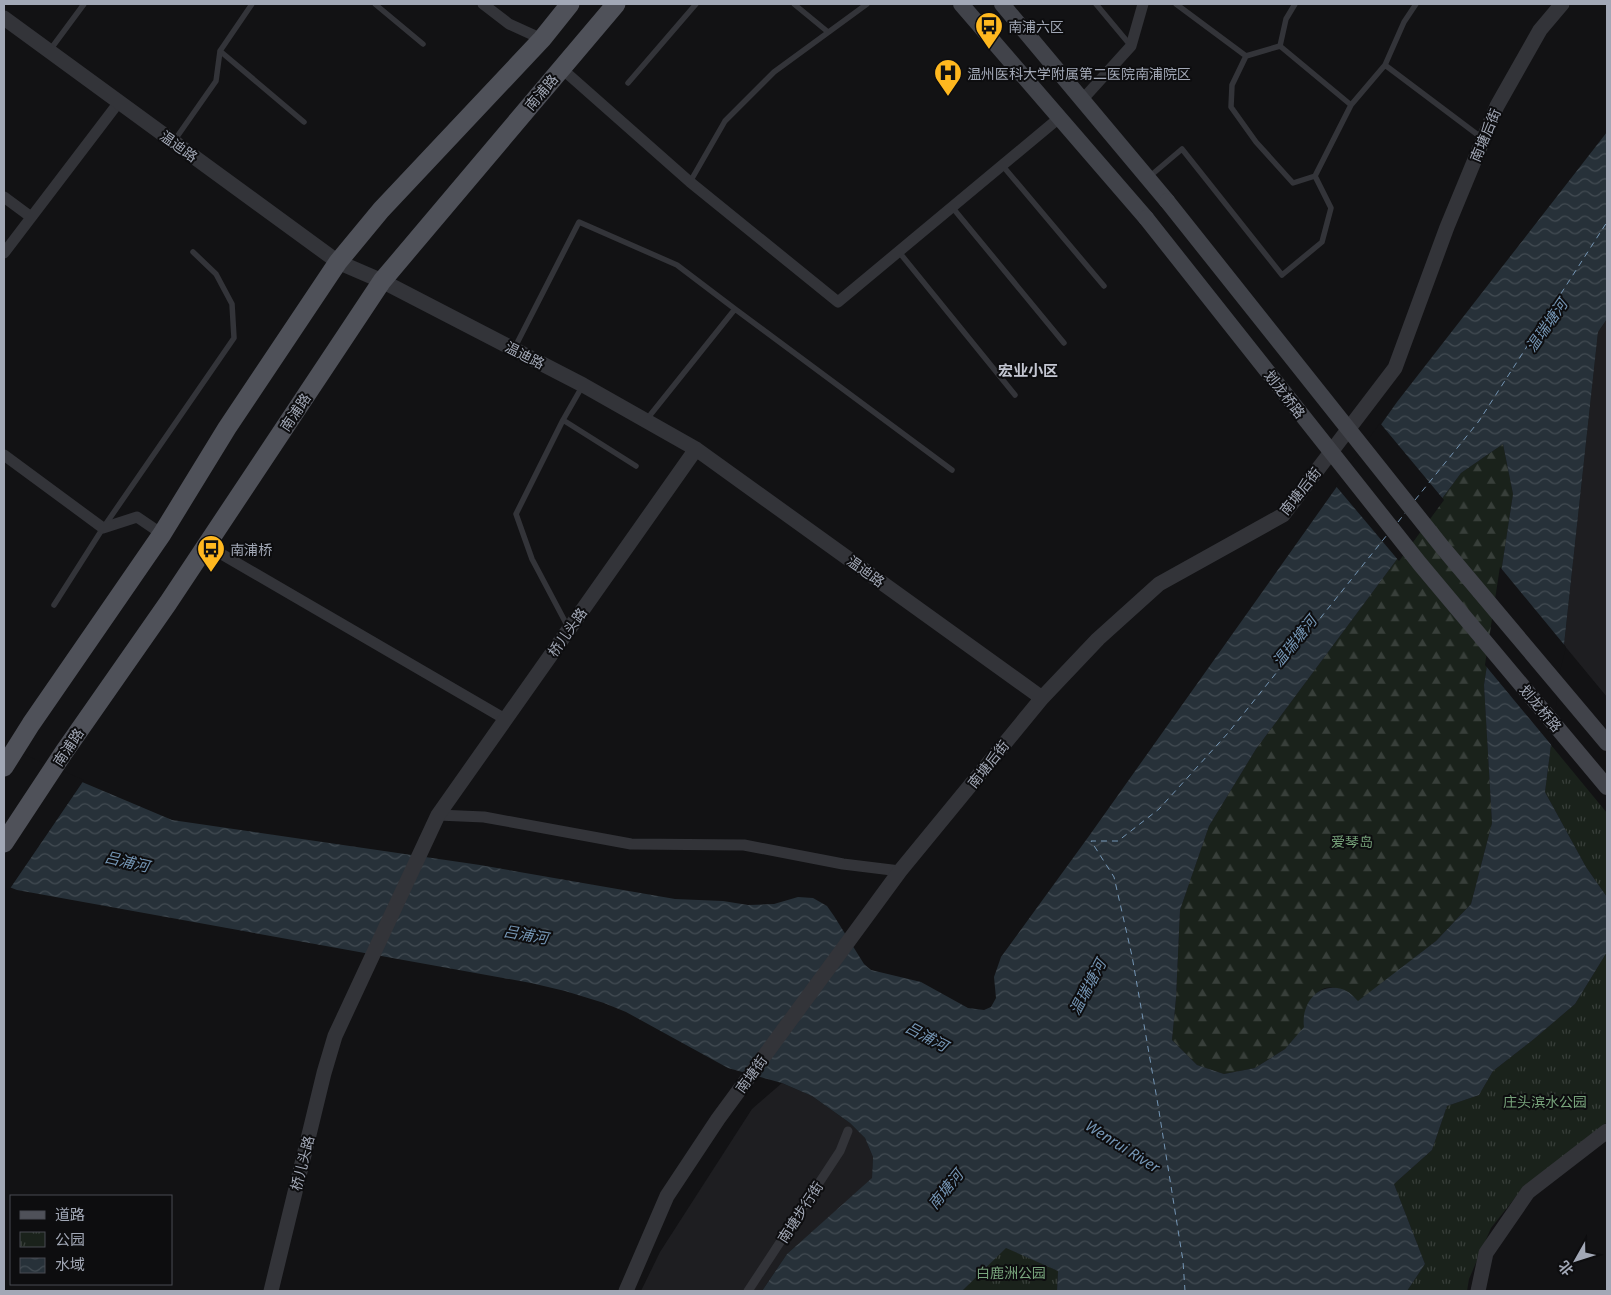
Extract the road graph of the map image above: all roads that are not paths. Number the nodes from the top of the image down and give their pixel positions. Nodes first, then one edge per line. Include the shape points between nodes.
1 (84, 4) edge
2 (252, 4) edge
3 (375, 4) edge
4 (483, 4) edge
5 (570, 4) edge
6 (616, 4) edge
7 (696, 4) edge
8 (794, 4) edge
9 (867, 4) edge
10 (961, 4) edge
11 (1002, 4) edge
12 (1096, 4) edge
13 (1143, 4) edge
14 (1176, 4) edge
15 (1295, 4) edge
16 (1416, 4) edge
17 (1562, 4) edge
18 (4, 18) edge
19 (828, 32) junction
20 (542, 39) junction
21 (423, 44) dead end
22 (1131, 46) junction
23 (1280, 46) junction
24 (49, 51) junction
25 (220, 51) junction
26 (1246, 56) junction
27 (1385, 65) junction
28 (561, 68) junction
29 (628, 83) dead end
30 (1083, 99) junction
31 (118, 102) junction
32 (1351, 105) junction
33 (1059, 118) junction
34 (304, 122) dead end
35 (1484, 139) junction
36 (173, 142) junction
37 (1002, 166) junction
38 (1315, 176) junction
39 (1148, 178) junction
40 (690, 182) junction
41 (4, 197) edge
42 (952, 207) junction
43 (31, 217) junction
44 (193, 252) dead end
45 (899, 252) junction
46 (4, 253) edge
47 (338, 262) junction
48 (382, 281) junction
49 (1104, 286) dead end
50 (735, 308) junction
51 (1064, 343) dead end
52 (514, 349) junction
53 (584, 385) junction
54 (1015, 396) dead end
55 (563, 420) junction
56 (646, 421) junction
57 (696, 449) junction
58 (4, 455) edge
59 (636, 466) dead end
60 (952, 470) dead end
61 (103, 528) junction
62 (162, 534) junction
63 (206, 545) junction
64 (54, 605) dead end
65 (569, 629) junction
66 (1042, 698) junction
67 (505, 720) junction
68 (1607, 743) edge
69 (4, 767) edge
70 (1607, 786) edge
71 (438, 815) junction
72 (4, 843) edge
73 (900, 871) junction
74 (848, 1131) dead end
75 (1607, 1131) edge
76 (270, 1291) edge
77 (626, 1291) edge
78 (748, 1291) edge
79 (1478, 1291) edge

1 - 24 lane
2 - 25 lane
3 - 21 lane
4 - 20 street via 509,24
5 - 20 main road
6 - 28 main road, 南浦路
7 - 29 lane
8 - 19 lane
9 - 19 lane
10 - 33 main road, 划龙桥路
11 - 30 main road, 划龙桥路
12 - 22 lane
13 - 22 street
14 - 26 lane
15 - 23 lane via 1286,19
16 - 27 lane via 1404,22
17 - 35 street, 南塘后街 via 1540,30 1497,106
18 - 24 street, 温迪路
19 - 40 lane via 774,72 725,121
20 - 47 main road via 381,210
22 - 30 street
23 - 26 lane
23 - 32 lane
24 - 31 street, 温迪路
25 - 34 lane
25 - 36 lane via 216,81
26 - 38 lane via 1232,85 1231,107 1256,142 1293,183
27 - 32 lane
27 - 35 lane
28 - 40 street
28 - 48 main road, 南浦路
30 - 39 main road, 划龙桥路
31 - 36 street, 温迪路
31 - 43 street
32 - 38 lane
33 - 37 street
33 - 70 main road, 划龙桥路, bridge via 1146,218 1420,564
35 - 66 street, 南塘后街 via 1447,227 1395,368 1283,515 1159,584 1098,639
36 - 47 street, 温迪路
37 - 42 street
37 - 49 lane
38 - 39 lane via 1331,208 1322,242 1282,276 1182,149
39 - 68 main road, 划龙桥路, bridge via 1443,548
40 - 45 street via 838,302
41 - 43 street
42 - 45 street
42 - 51 lane
43 - 46 street
44 - 61 lane via 216,274 232,304 234,338
45 - 54 lane
47 - 48 street, 温迪路
47 - 62 main road via 227,428
48 - 52 street, 温迪路
48 - 63 main road, 南浦路
50 - 52 lane via 678,265 579,222
50 - 56 lane
50 - 60 lane
52 - 53 street, 温迪路
53 - 55 lane
53 - 56 street, 温迪路
55 - 59 lane
55 - 65 lane via 516,514 532,559
56 - 57 street, 温迪路
57 - 65 street, 桥儿头路
57 - 66 street, 温迪路
58 - 61 street
61 - 62 street via 137,517
61 - 64 lane
62 - 69 main road
63 - 67 street
63 - 72 main road, 南浦路
65 - 67 street, 桥儿头路
66 - 73 street, 南塘后街
67 - 71 street, 桥儿头路
71 - 73 street via 484,817 631,844 744,846
71 - 76 street, 桥儿头路 via 335,1036
73 - 77 street, 南塘街 via 718,1119 667,1196
74 - 78 street, 南塘步行街 via 840,1151
75 - 79 street via 1528,1192 1486,1254

